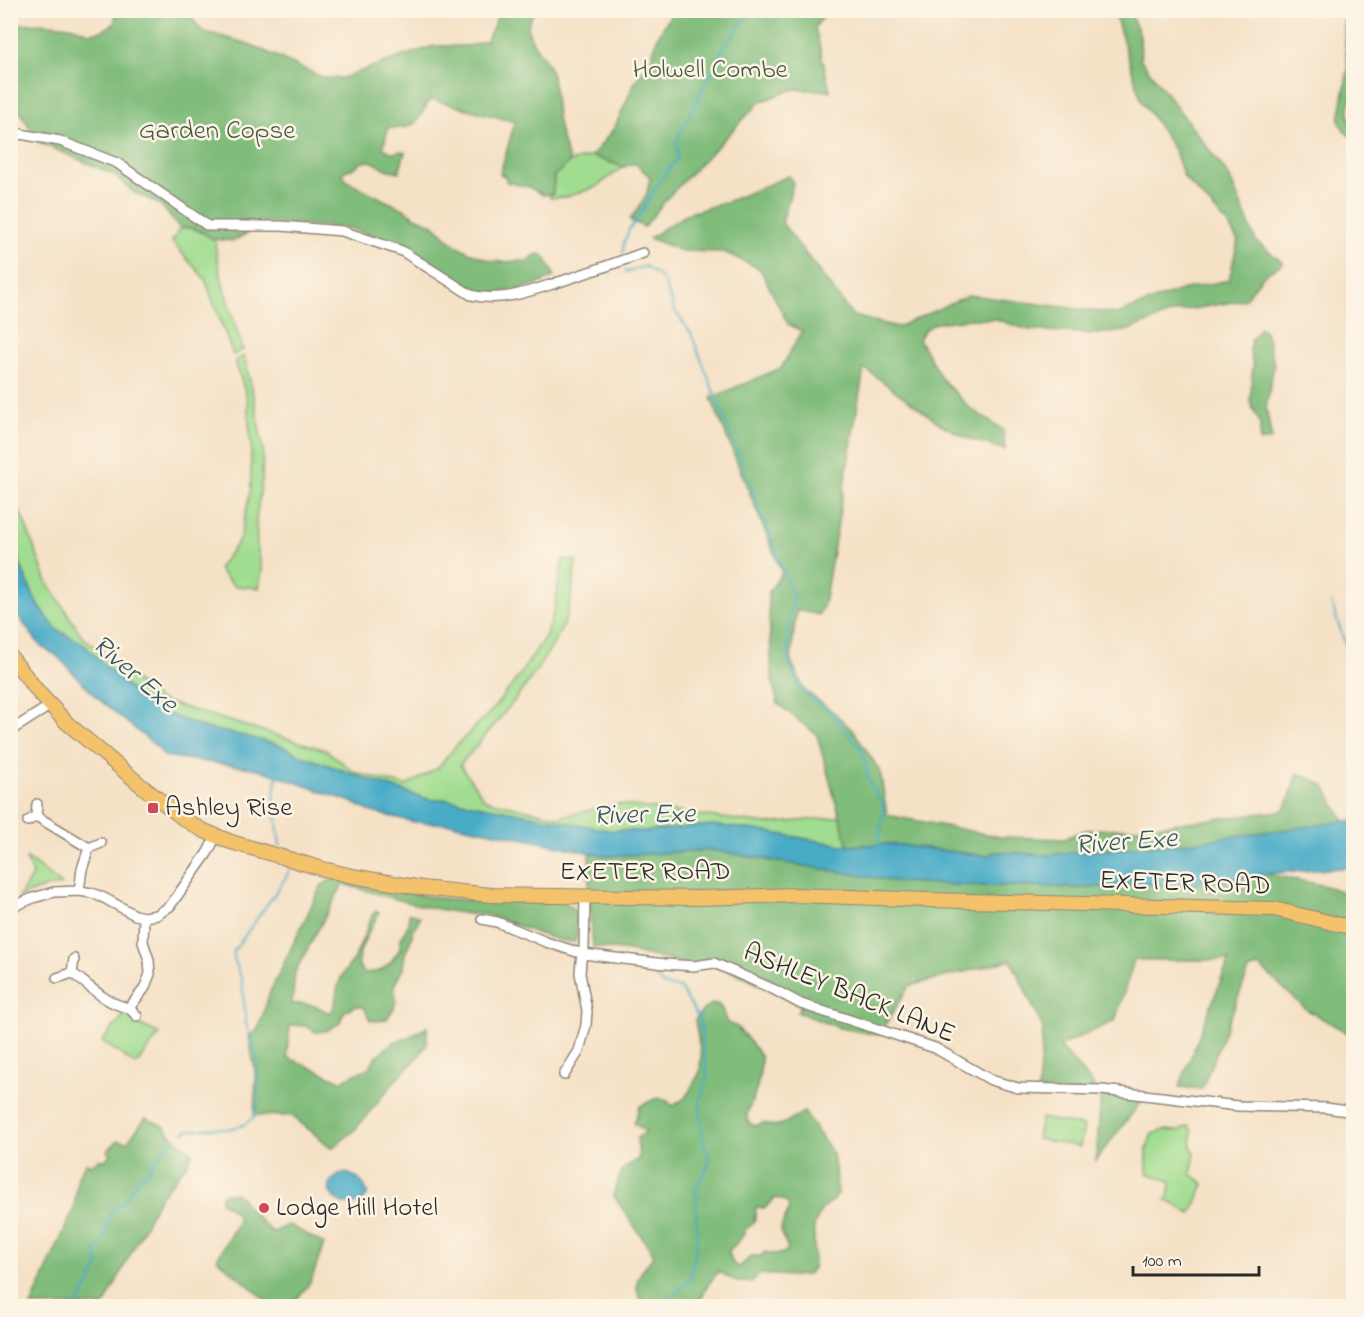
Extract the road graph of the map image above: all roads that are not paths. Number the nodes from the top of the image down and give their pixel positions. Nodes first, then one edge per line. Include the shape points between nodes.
1 (10, 136) edge
2 (643, 253) dead end
3 (10, 656) edge
4 (51, 705) junction
5 (10, 731) edge
6 (37, 804) dead end
7 (216, 836) junction
8 (101, 843) dead end
9 (89, 848) junction
10 (79, 891) junction
11 (585, 896) junction
12 (10, 908) edge
13 (144, 917) junction
14 (482, 919) dead end
15 (1353, 928) edge
16 (583, 954) junction
17 (74, 959) dead end
18 (72, 973) junction
19 (57, 978) dead end
20 (129, 1008) junction
21 (137, 1016) dead end
22 (564, 1075) dead end
23 (1353, 1112) edge

1 - 2 street via 60,141 117,163 208,226 342,231 402,251 481,298 541,289
3 - 4 main road, EXETER ROAD
4 - 5 street
4 - 7 main road, EXETER ROAD via 67,723 169,808
6 - 9 street via 32,818
7 - 11 main road, EXETER ROAD via 323,869 422,888 491,895
7 - 13 street via 170,906 157,915
8 - 9 street
9 - 10 street
10 - 12 street via 54,892
10 - 13 street
11 - 15 main road, EXETER ROAD via 797,895 1254,908
11 - 16 street
13 - 20 street via 142,934 150,974
14 - 16 street
16 - 22 street via 580,973 586,1025 579,1051
16 - 23 street, ASHLEY BACK LANE via 694,966 714,963 801,1004 935,1048 991,1080 1018,1088 1102,1090 1238,1106
17 - 18 street
18 - 19 street
18 - 20 street via 108,1001
20 - 21 street

